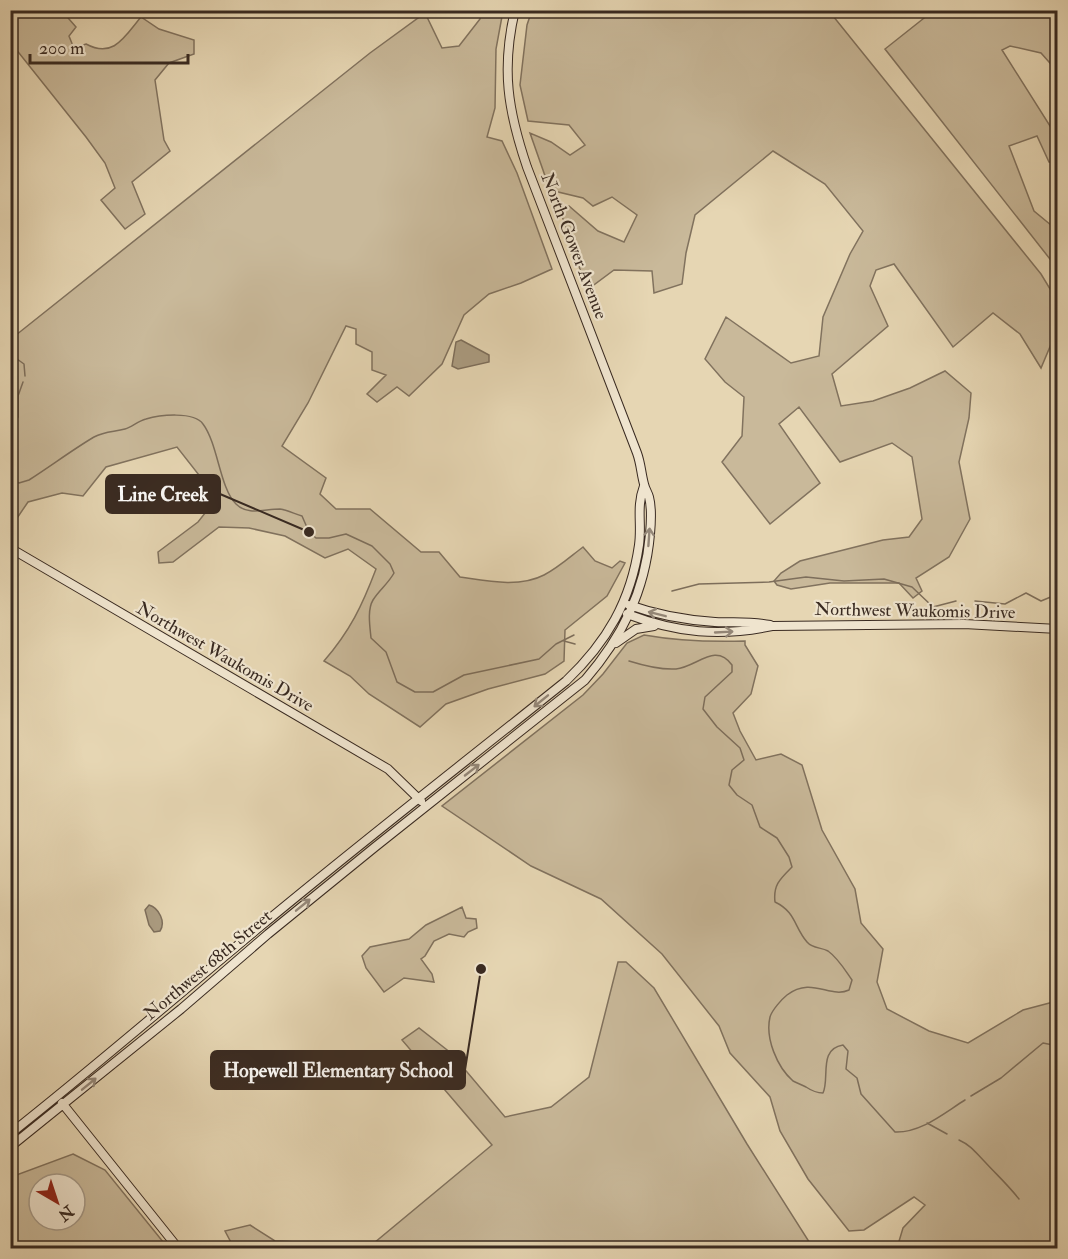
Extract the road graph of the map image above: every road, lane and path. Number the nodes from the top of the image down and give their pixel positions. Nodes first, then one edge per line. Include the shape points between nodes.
1 (515, 10) edge
2 (644, 486) junction
3 (10, 548) edge
4 (624, 603) junction
5 (633, 606) junction
6 (620, 612) junction
7 (630, 615) junction
8 (659, 626) junction
9 (772, 626) junction
10 (1058, 629) edge
11 (613, 645) junction
12 (419, 798) junction
13 (426, 806) junction
14 (369, 838) junction
15 (375, 847) junction
16 (57, 1097) junction
17 (63, 1105) junction
18 (10, 1134) edge
19 (10, 1147) edge
20 (178, 1248) edge

1 - 2 main road, North Gower Avenue via 507,80 515,132 638,453
2 - 4 main road, North Gower Avenue via 639,499 639,545
5 -> 2 main road, North Gower Avenue via 649,545 650,503
3 - 12 main road, Northwest Waukomis Drive via 388,769
4 - 5 main road, Northwest Waukomis Drive
4 - 6 main road, North Gower Avenue
5 - 7 main road, North Gower Avenue
9 -> 5 main road, Northwest Waukomis Drive via 681,619
6 - 7 main road, Northwest Waukomis Drive
6 -> 12 main road via 586,662 566,681
7 - 8 main road, Northwest Waukomis Drive
7 - 11 main road, North Gower Avenue
8 -> 9 main road, Northwest Waukomis Drive via 705,633
8 - 11 main road via 636,629
9 - 10 main road, Northwest Waukomis Drive via 964,624
13 -> 11 main road, North Gower Avenue via 585,680
12 - 13 main road, Northwest Waukomis Drive
12 - 14 main road, Northwest 68th Street
13 - 15 main road, Northwest 68th Street
14 - 15 main road
14 - 16 main road, Northwest 68th Street
17 -> 15 main road, Northwest 68th Street
16 - 17 main road
16 - 18 main road, Northwest 68th Street
17 - 19 main road, Northwest 68th Street
17 - 20 main road

